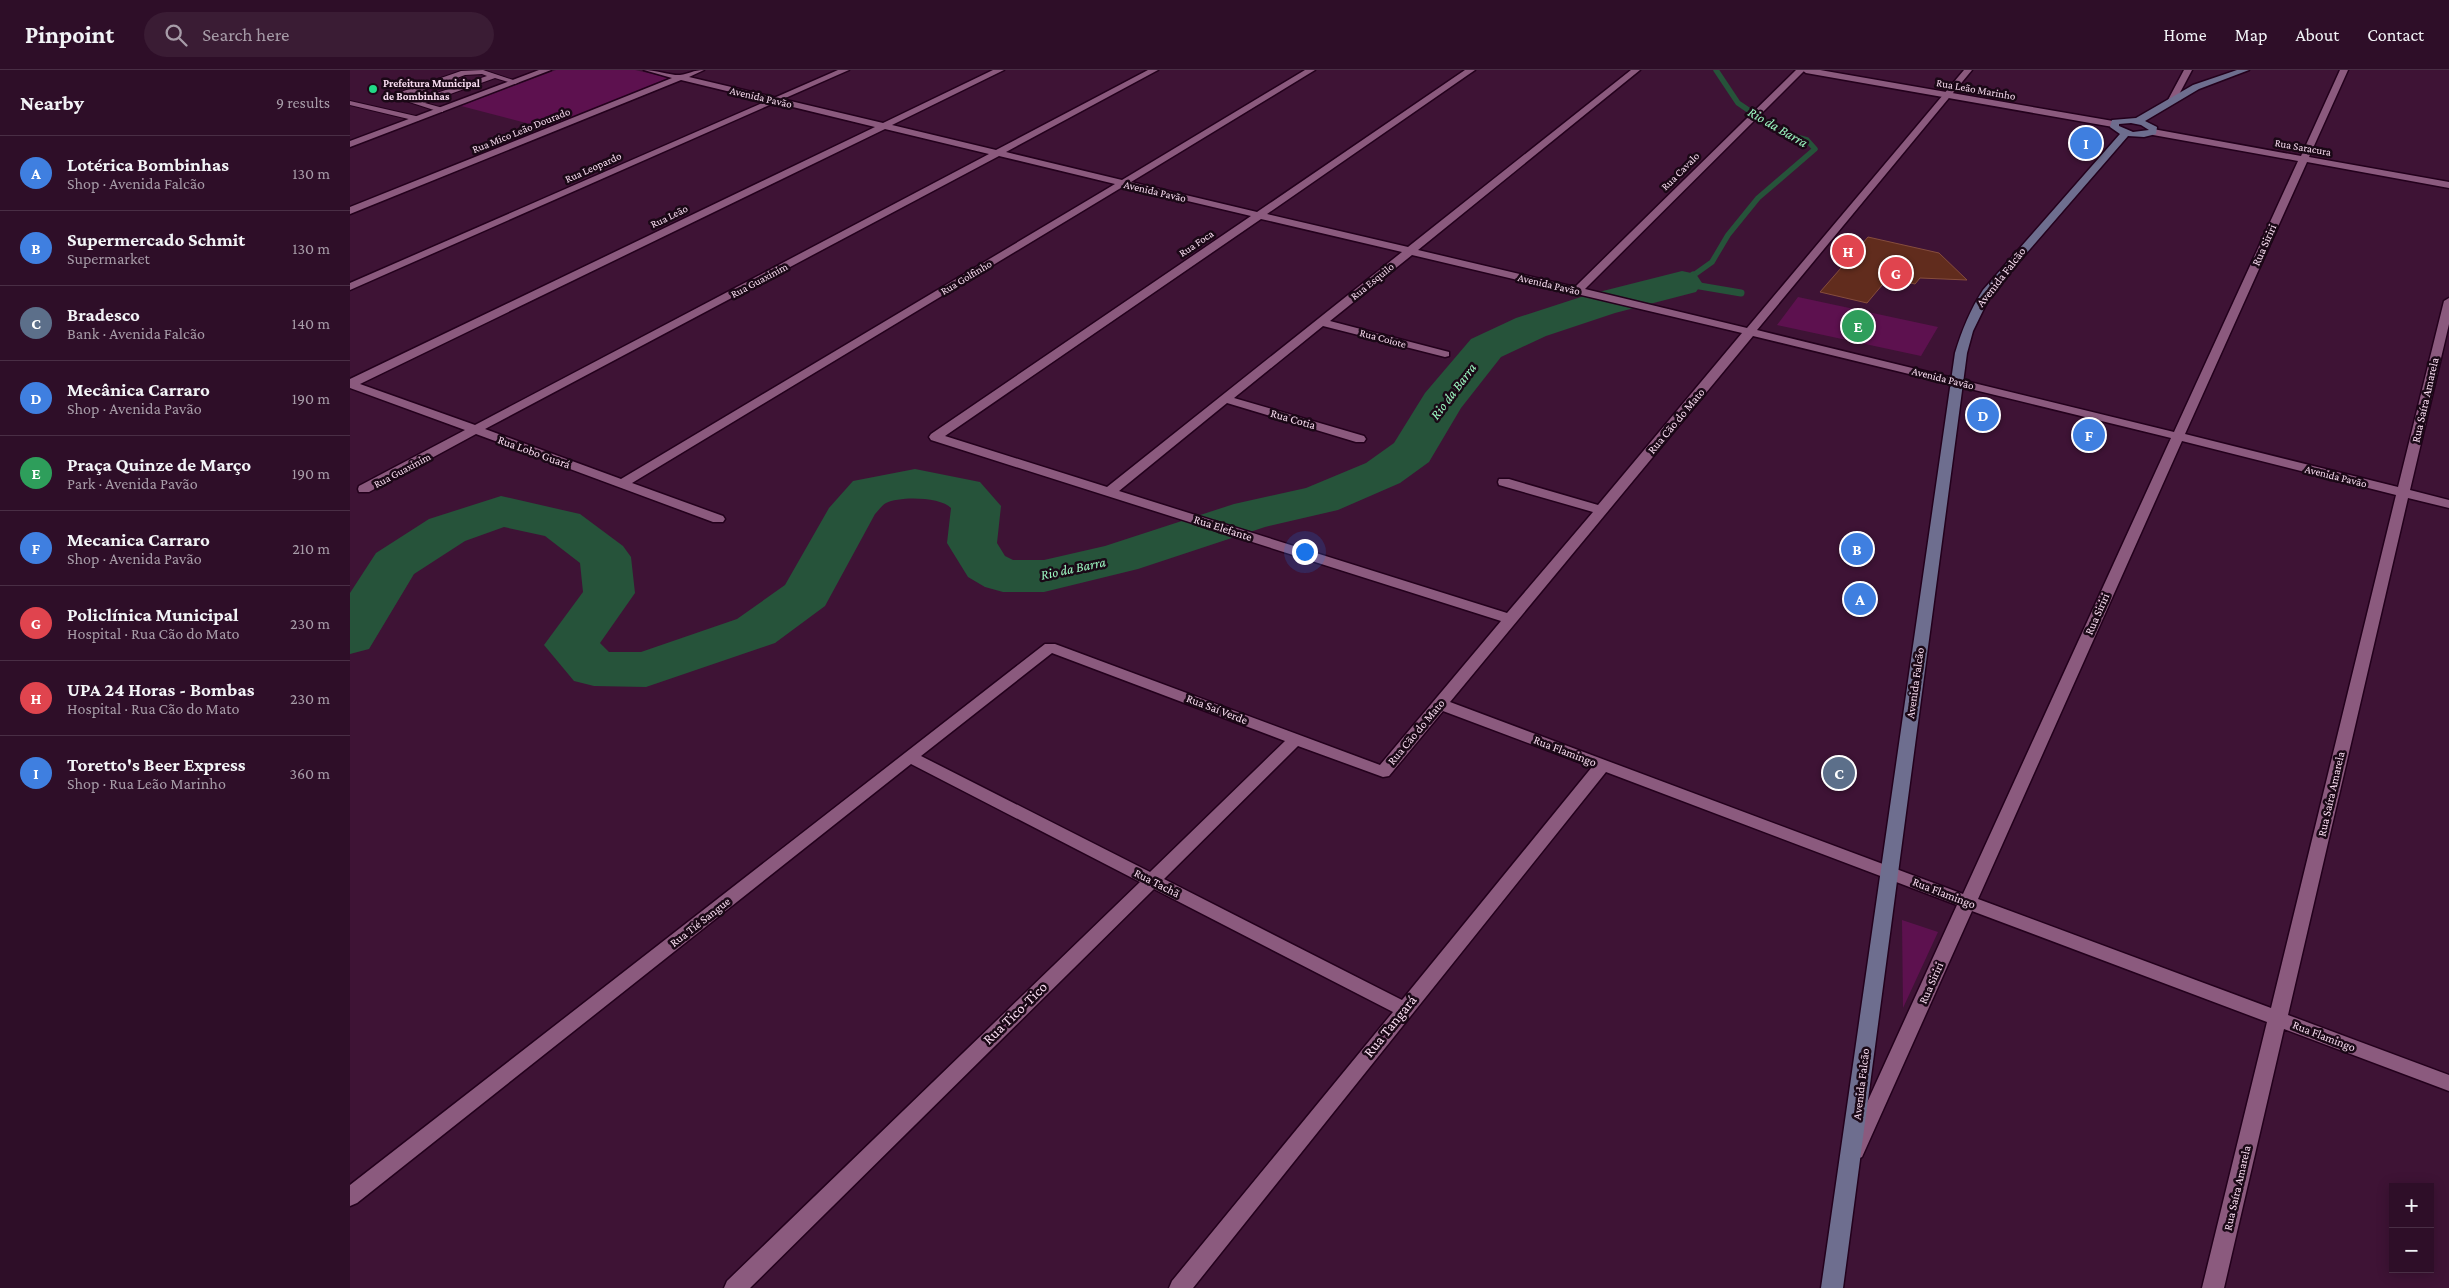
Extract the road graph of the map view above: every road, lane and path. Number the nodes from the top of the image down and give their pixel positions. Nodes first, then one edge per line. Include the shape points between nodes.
1 (547, 70) edge
2 (648, 70) edge
3 (700, 70) edge
4 (845, 70) edge
5 (1000, 70) edge
6 (1154, 70) edge
7 (1312, 70) edge
8 (1471, 70) edge
9 (1636, 70) edge
10 (1801, 70) edge
11 (1806, 70) edge
12 (1968, 70) edge
13 (2188, 70) edge
14 (2245, 70) edge
15 (2344, 70) edge
16 (495, 76) junction
17 (681, 78) junction
18 (515, 82) junction
19 (1947, 95) junction
20 (776, 100) junction
21 (2172, 100) junction
22 (350, 103) edge
23 (416, 103) junction
24 (440, 110) junction
25 (417, 119) junction
26 (2138, 121) junction
27 (2113, 124) junction
28 (884, 126) junction
29 (2153, 132) junction
30 (2126, 133) junction
31 (350, 144) edge
32 (998, 153) junction
33 (2303, 158) junction
34 (1123, 183) junction
35 (2449, 185) edge
36 (350, 211) edge
37 (1258, 215) junction
38 (1410, 251) junction
39 (350, 287) edge
40 (1577, 291) junction
41 (2449, 300) edge
42 (1321, 322) junction
43 (1750, 332) junction
44 (1445, 354) dead end
45 (1957, 381) junction
46 (350, 384) edge
47 (1225, 399) junction
48 (476, 430) junction
49 (2178, 436) junction
50 (935, 437) joint
51 (1360, 439) dead end
52 (1504, 482) dead end
53 (621, 484) junction
54 (364, 490) dead end
55 (1109, 492) junction
56 (2403, 493) junction
57 (2449, 504) edge
58 (1601, 510) junction
59 (718, 519) dead end
60 (1511, 619) junction
61 (1050, 647) joint
62 (1440, 704) junction
63 (1296, 739) junction
64 (910, 757) junction
65 (1603, 765) junction
66 (1383, 772) joint
67 (1888, 872) junction
68 (1152, 880) junction
69 (1967, 902) junction
70 (1404, 1009) junction
71 (2278, 1018) junction
72 (2449, 1083) edge
73 (1852, 1159) junction
74 (350, 1197) edge
75 (735, 1288) edge
76 (1180, 1288) edge
77 (1832, 1288) edge
78 (2213, 1288) edge

1 - 18 street
2 - 17 street, Avenida Pavão
3 - 17 street, Rua Mico Leão Dourado
4 - 20 street, Rua Leopardo
5 - 28 street, Rua Leão
6 - 32 street, Rua Guaxinim
7 - 34 street, Rua Golfinho
8 - 37 street, Rua Foca
9 - 38 street, Rua Esquilo
10 - 40 street, Rua Cavalo
11 - 19 street, Rua Leão Marinho
12 - 19 street, Rua Cão do Mato
13 - 21 street
14 - 21 main road via 2196,87
15 - 33 street, Rua Siriri
16 - 18 lane
16 - 23 lane
16 - 23 lane via 464,72 401,95
17 - 20 street, Avenida Pavão
17 - 36 street, Rua Mico Leão Dourado
18 - 24 street
19 - 27 street, Rua Leão Marinho
19 - 43 street, Rua Cão do Mato
20 - 28 street, Avenida Pavão
20 - 39 street, Rua Leopardo
21 - 26 main road
22 - 25 lane
23 - 24 lane
24 - 25 street
25 - 31 street
26 - 27 main road via 2125,120
26 - 29 main road via 2153,127
27 - 30 main road
28 - 32 street, Avenida Pavão
28 - 46 street, Rua Leão
29 - 30 main road via 2140,135
29 - 33 street, Rua Saracura
30 - 45 main road, Avenida Falcão via 1987,292 1967,331
32 - 34 street, Avenida Pavão
32 - 48 street, Rua Guaxinim
33 - 35 street, Rua Saracura
33 - 49 street, Rua Siriri
34 - 37 street, Avenida Pavão
34 - 53 street, Rua Golfinho
37 - 38 street, Avenida Pavão
37 - 50 street, Rua Foca
38 - 40 street, Avenida Pavão
38 - 42 street, Rua Esquilo
40 - 43 street, Avenida Pavão
41 - 56 street, Rua Saíra Amarela
42 - 44 street, Rua Coiote
42 - 47 street, Rua Esquilo
43 - 45 street, Avenida Pavão
43 - 58 street, Rua Cão do Mato
45 - 49 street, Avenida Pavão
45 - 67 main road, Avenida Falcão
46 - 48 street, Rua Lobo Guará
47 - 51 street, Rua Cotia
47 - 55 street, Rua Esquilo
48 - 53 street, Rua Lobo Guará
48 - 54 street, Rua Guaxinim
49 - 56 street, Avenida Pavão
49 - 69 street, Rua Siriri
50 - 55 street, Rua Elefante
52 - 58 street
53 - 59 street, Rua Lobo Guará
55 - 60 street, Rua Elefante
56 - 57 street, Avenida Pavão
56 - 71 street, Rua Saíra Amarela
58 - 60 street, Rua Cão do Mato
60 - 62 street, Rua Cão do Mato
61 - 63 street, Rua Saí Verde
61 - 64 street, Rua Tié Sangue
62 - 65 street, Rua Flamingo
62 - 66 street, Rua Cão do Mato
63 - 66 street, Rua Saí Verde
63 - 68 street, Rua Tico-Tico
64 - 68 street, Rua Tachã
64 - 74 street, Rua Tié Sangue
65 - 67 street, Rua Flamingo
65 - 70 street, Rua Tangará
67 - 69 street, Rua Flamingo
67 - 73 main road, Avenida Falcão
68 - 70 street, Rua Tachã
68 - 75 street, Rua Tico-Tico
69 - 71 street, Rua Flamingo
69 - 73 street, Rua Siriri
70 - 76 street, Rua Tangará
71 - 72 street, Rua Flamingo
71 - 78 street, Rua Saíra Amarela
73 - 77 main road, Avenida Falcão

